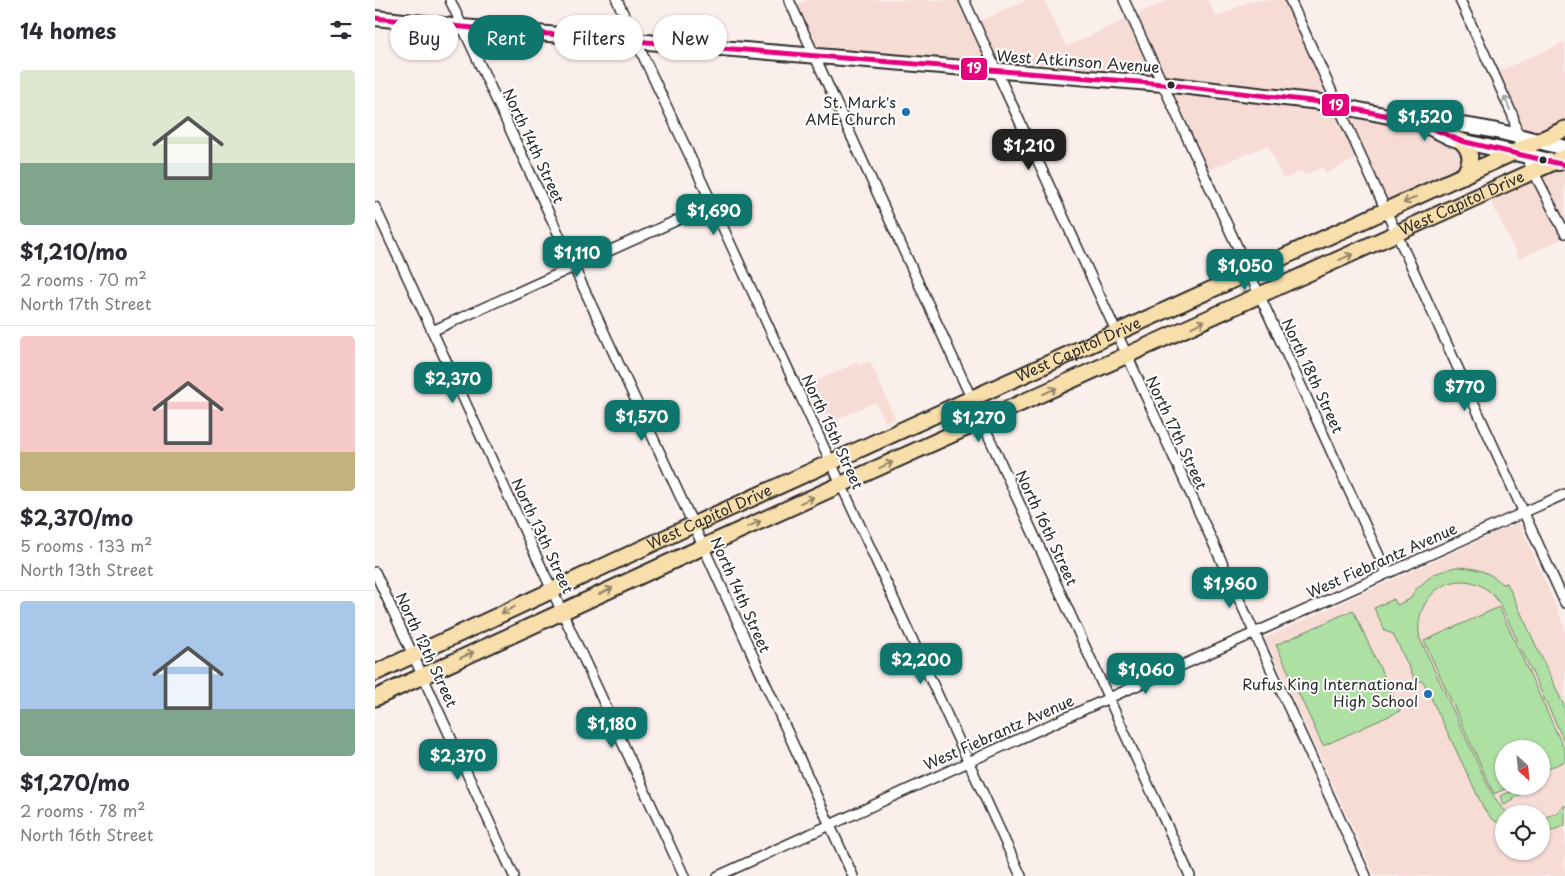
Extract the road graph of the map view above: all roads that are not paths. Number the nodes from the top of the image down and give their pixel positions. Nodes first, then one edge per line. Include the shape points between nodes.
1 (450, 0) edge
2 (617, 0) edge
3 (789, 0) edge
4 (964, 0) edge
5 (1124, 0) edge
6 (1291, 0) edge
7 (1460, 0) edge
8 (624, 15) edge
9 (375, 18) edge
10 (462, 27) junction
11 (554, 34) edge
12 (643, 42) edge
13 (814, 56) junction
14 (643, 58) edge
15 (996, 72) junction
16 (1163, 84) junction
17 (1339, 105) junction
18 (1418, 122) junction
19 (1565, 129) edge
20 (1461, 141) junction
21 (1538, 141) junction
22 (1520, 148) junction
23 (1565, 148) edge
24 (1561, 161) edge
25 (1534, 172) junction
26 (1463, 176) junction
27 (713, 204) junction
28 (375, 207) edge
29 (1387, 211) junction
30 (1565, 233) edge
31 (1397, 234) junction
32 (573, 267) junction
33 (1250, 272) junction
34 (1260, 296) junction
35 (432, 331) junction
36 (1115, 333) junction
37 (1126, 357) junction
38 (971, 399) junction
39 (982, 422) junction
40 (831, 462) junction
41 (842, 485) junction
42 (1565, 494) edge
43 (1524, 512) junction
44 (693, 524) junction
45 (704, 547) junction
46 (375, 572) edge
47 (1387, 573) junction
48 (552, 590) junction
49 (1565, 603) edge
50 (562, 612) junction
51 (1255, 633) junction
52 (413, 654) junction
53 (375, 672) edge
54 (423, 676) junction
55 (375, 698) edge
56 (1109, 698) junction
57 (969, 762) junction
58 (830, 825) junction
59 (514, 876) edge
60 (684, 876) edge
61 (718, 876) edge
62 (853, 876) edge
63 (1021, 876) edge
64 (1190, 876) edge
65 (1365, 876) edge

1 - 10 street, North 14th Street
2 - 8 street, North 15th Street
3 - 13 street, North 16th Street
4 - 15 street, North 17th Street
5 - 16 street, North 18th Street
6 - 17 street
22 -> 7 street via 1516,123
9 - 10 street, West Atkinson Avenue
10 - 11 street, West Atkinson Avenue
10 - 32 street, North 14th Street
12 - 13 street, West Atkinson Avenue
13 - 15 street, West Atkinson Avenue
13 - 38 street, North 16th Street
14 - 27 street, North 15th Street
15 - 16 street, West Atkinson Avenue
15 - 36 street, North 17th Street
16 - 17 street, West Atkinson Avenue
16 - 33 street, North 18th Street
17 - 18 street, West Atkinson Avenue
17 - 29 street
18 - 20 street, West Atkinson Avenue
18 - 22 street, West Atkinson Avenue via 1451,124
19 - 21 main road, West Capitol Drive
20 - 22 street, West Atkinson Avenue
20 - 26 main road via 1470,156 1469,168
21 - 22 main road, West Capitol Drive
21 - 23 street
22 - 24 street, West Atkinson Avenue
22 - 25 street
22 - 26 main road, West Capitol Drive
24 - 25 main road, West Capitol Drive
25 - 30 street
25 - 31 main road, West Capitol Drive
26 -> 29 main road, West Capitol Drive
27 - 32 street
27 - 40 street, North 15th Street
28 - 35 street, North 13th Street
29 - 31 street
29 - 33 main road, West Capitol Drive
34 -> 31 main road, West Capitol Drive
31 - 43 street
32 - 35 street
32 - 44 street, North 14th Street
33 - 34 street, North 18th Street
33 - 36 main road, West Capitol Drive
37 -> 34 main road, West Capitol Drive
34 - 47 street, North 18th Street
35 - 48 street, North 13th Street
36 - 37 street, North 17th Street
36 - 38 main road, West Capitol Drive
39 -> 37 main road, West Capitol Drive
37 - 51 street, North 17th Street
38 - 39 street, North 16th Street
38 - 40 main road, West Capitol Drive
41 -> 39 main road, West Capitol Drive
39 - 56 street, North 16th Street
40 - 41 street, North 15th Street
40 - 44 main road, West Capitol Drive
45 -> 41 main road, West Capitol Drive
41 - 57 street, North 15th Street
42 - 43 street, West Fiebrantz Avenue
43 - 47 street, West Fiebrantz Avenue
43 - 49 street
44 - 45 street, North 14th Street
44 - 48 main road, West Capitol Drive
50 -> 45 main road, West Capitol Drive
45 - 58 street, North 14th Street
46 - 52 street, North 12th Street
47 - 51 street, West Fiebrantz Avenue
48 - 50 street, North 13th Street
48 -> 52 main road, West Capitol Drive
54 -> 50 main road, West Capitol Drive
50 - 60 street, North 13th Street
51 - 56 street, West Fiebrantz Avenue
51 - 65 street, North 17th Street
52 - 53 main road, West Capitol Drive
52 - 54 street, North 12th Street
54 - 55 main road, West Capitol Drive
54 - 59 street, North 12th Street
56 - 57 street, West Fiebrantz Avenue
56 - 64 street, North 16th Street
57 - 58 street, West Fiebrantz Avenue
57 - 63 street, North 15th Street
58 - 61 street, West Fiebrantz Avenue
58 - 62 street, North 14th Street

